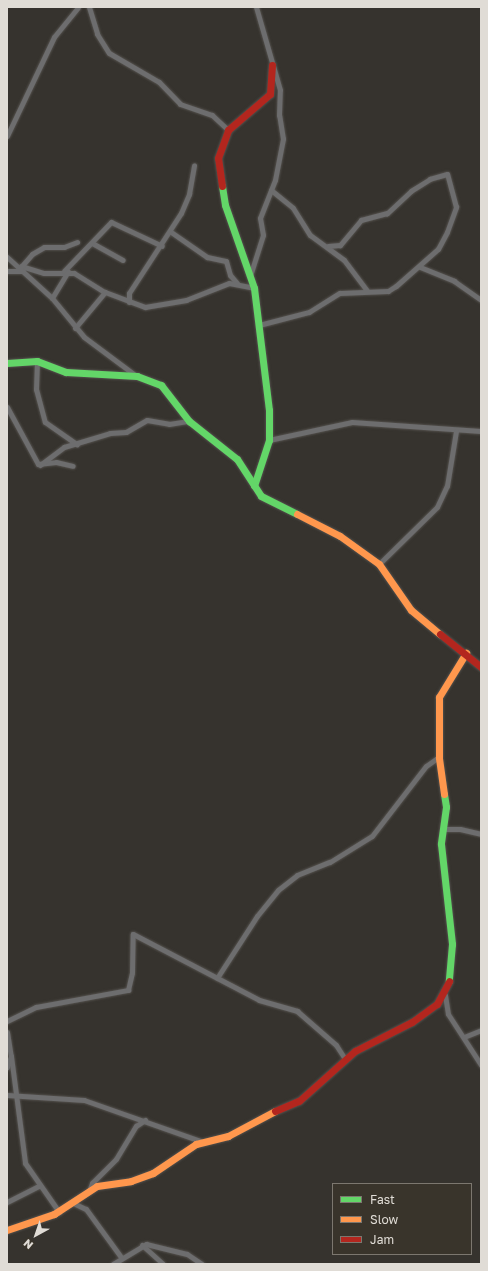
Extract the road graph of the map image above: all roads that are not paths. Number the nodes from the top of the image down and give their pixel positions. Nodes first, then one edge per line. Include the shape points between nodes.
1 (78, 7) edge
2 (89, 7) edge
3 (256, 7) edge
4 (272, 65) junction
5 (228, 130) junction
6 (7, 136) edge
7 (194, 165) dead end
8 (271, 190) junction
9 (171, 232) junction
10 (77, 242) dead end
11 (92, 243) junction
12 (162, 246) junction
13 (328, 246) junction
14 (7, 257) edge
15 (123, 260) dead end
16 (420, 267) junction
17 (22, 268) junction
18 (7, 271) edge
19 (66, 271) junction
20 (250, 276) junction
21 (237, 283) junction
22 (254, 288) junction
23 (367, 291) junction
24 (105, 292) junction
25 (52, 298) junction
26 (481, 300) edge
27 (129, 302) junction
28 (259, 325) junction
29 (75, 328) junction
30 (37, 361) junction
31 (7, 363) edge
32 (138, 376) junction
33 (7, 407) edge
34 (189, 421) junction
35 (481, 430) edge
36 (456, 431) junction
37 (269, 440) junction
38 (77, 444) junction
39 (40, 465) junction
40 (72, 466) dead end
41 (254, 486) junction
42 (380, 564) junction
43 (466, 653) junction
44 (481, 667) edge
45 (439, 757) junction
46 (444, 829) junction
47 (481, 834) edge
48 (217, 978) junction
49 (445, 995) junction
50 (7, 1021) edge
51 (481, 1030) edge
52 (7, 1032) edge
53 (464, 1037) junction
54 (11, 1056) junction
55 (345, 1059) junction
56 (481, 1065) edge
57 (7, 1066) edge
58 (7, 1095) edge
59 (16, 1095) junction
60 (137, 1117) junction
61 (145, 1120) junction
62 (136, 1126) junction
63 (203, 1142) junction
64 (39, 1186) junction
65 (89, 1191) junction
66 (7, 1202) edge
67 (73, 1203) junction
68 (59, 1212) junction
69 (7, 1230) edge
70 (142, 1245) junction
71 (121, 1257) junction
72 (113, 1264) edge
73 (163, 1264) edge
74 (202, 1264) edge

1 - 6 street via 54,37
2 - 5 street via 97,34 109,52 159,82 180,104 212,115
3 - 4 street
4 - 5 street via 270,94
4 - 8 street via 280,90 279,115 283,139
5 - 20 street via 219,150 221,186
7 - 9 street via 186,202
8 - 13 street via 294,208 310,235
8 - 20 street via 260,218 263,235
9 - 12 street
9 - 21 street via 207,257 226,261 230,276
10 - 17 street via 64,248 44,247 32,254
11 - 12 street via 111,222
11 - 15 street
11 - 19 street
12 - 27 street via 129,293
13 - 16 street via 340,245 361,220 387,213 407,194 444,173 455,211 443,242
13 - 23 street via 349,265
14 - 17 street
16 - 23 street via 388,291
16 - 26 street via 454,282
17 - 18 street
17 - 19 street via 44,273
17 - 25 street
19 - 24 street via 80,275
19 - 25 street
20 - 22 street
21 - 22 street
21 - 27 street via 223,284 186,300 156,306
22 - 28 street
23 - 28 street via 340,293 309,312
24 - 27 street
24 - 29 street
25 - 29 street
28 - 37 street via 269,410
29 - 32 street via 108,357
30 - 31 street
30 - 32 street via 66,372
30 - 38 street via 36,389 46,422
32 - 34 street via 165,389
33 - 39 street
34 - 38 street via 169,424 147,420 129,431 110,432
34 - 41 street via 237,459
35 - 36 street
36 - 37 street via 352,422 314,433
36 - 42 street via 447,486 437,507
37 - 41 street
38 - 39 street via 64,447
39 - 40 street via 56,462
41 - 42 street via 265,498 340,536
42 - 43 street via 411,610
43 - 44 street
43 - 45 street via 440,697
45 - 46 street via 446,798
45 - 48 street via 426,766 372,836 330,862 297,875 278,890 257,916
46 - 47 street via 460,829
46 - 49 street via 441,844 452,944 449,983
48 - 50 street via 133,934 132,974 128,990 36,1007
48 - 55 street via 266,1003 297,1011 336,1045
49 - 53 street via 448,1014
49 - 55 street via 423,1015 367,1044
51 - 53 street
52 - 54 street
53 - 56 street
54 - 57 street
54 - 59 street
55 - 63 street via 299,1101 266,1114 228,1136
58 - 59 street
59 - 60 street via 84,1100
59 - 64 street via 25,1163
60 - 61 street
60 - 62 street
61 - 62 street
61 - 63 street
62 - 65 street via 116,1159 96,1179
63 - 65 street via 153,1173
64 - 66 street
64 - 68 street
65 - 67 street
67 - 68 street
67 - 71 street via 86,1209
68 - 69 street
70 - 71 street
70 - 73 street
70 - 74 street via 150,1244 187,1254
71 - 72 street

